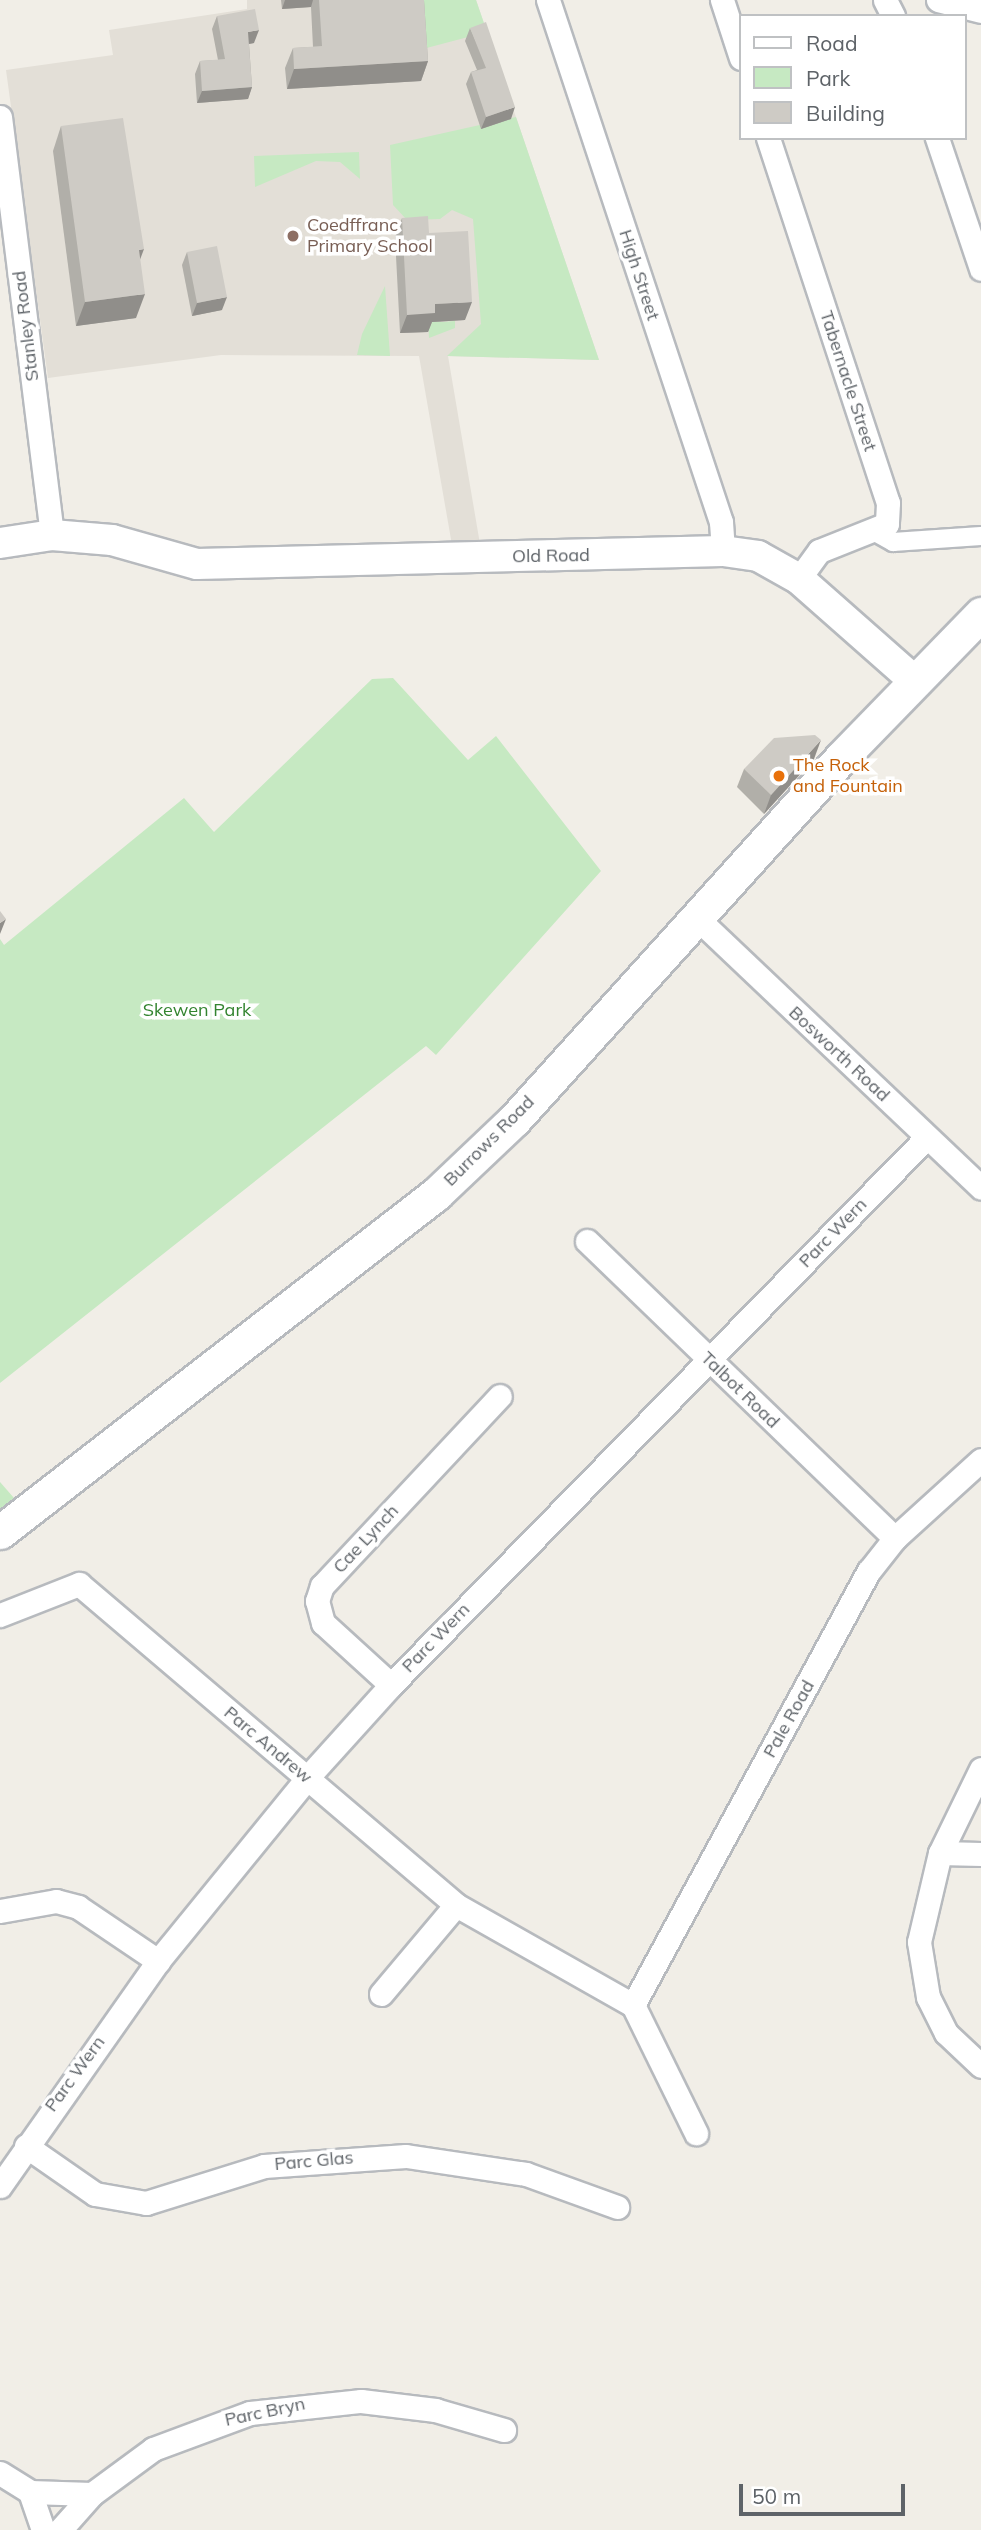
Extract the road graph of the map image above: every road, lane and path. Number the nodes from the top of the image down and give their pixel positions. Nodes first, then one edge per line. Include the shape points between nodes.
1 (548, 0) edge
2 (722, 0) edge
3 (938, 0) edge
4 (981, 11) edge
5 (740, 55) edge
6 (0, 117) edge
7 (769, 140) edge
8 (938, 140) edge
9 (2, 144) edge
10 (981, 269) edge
11 (875, 532) junction
12 (51, 535) junction
13 (981, 536) edge
14 (0, 543) edge
15 (723, 551) junction
16 (799, 579) junction
17 (981, 614) edge
18 (916, 682) junction
19 (698, 919) junction
20 (927, 1137) junction
21 (981, 1188) edge
22 (587, 1241) dead end
23 (707, 1359) junction
24 (500, 1396) dead end
25 (981, 1460) edge
26 (0, 1532) edge
27 (895, 1538) junction
28 (0, 1615) edge
29 (391, 1685) junction
30 (981, 1769) edge
31 (307, 1778) junction
32 (940, 1853) junction
33 (981, 1854) edge
34 (456, 1905) junction
35 (0, 1911) edge
36 (158, 1961) junction
37 (381, 1994) dead end
38 (633, 2005) junction
39 (981, 2066) edge
40 (696, 2133) dead end
41 (26, 2146) junction
42 (0, 2186) edge
43 (617, 2207) dead end
44 (504, 2430) dead end
45 (0, 2473) edge
46 (30, 2492) junction
47 (92, 2494) junction
48 (43, 2530) edge
49 (60, 2530) edge

1 - 15 street, High Street via 721,522
2 - 5 street
3 - 4 street
6 - 9 street, Stanley Road
7 - 11 street, Tabernacle Street via 888,503 887,524
8 - 10 street
9 - 12 street, Stanley Road
11 - 13 street via 893,542
11 - 16 street via 819,551
12 - 14 street, Old Road
12 - 15 street, Old Road via 112,540 197,564
15 - 16 street, Old Road via 758,556
16 - 18 street, Old Road
17 - 18 main road
18 - 19 main road, Burrows Road
19 - 20 street, Bosworth Road
19 - 26 main road, Burrows Road via 514,1119 436,1194
20 - 21 street, Bosworth Road
20 - 23 street, Parc Wern
22 - 23 street, Talbot Road
23 - 27 street, Talbot Road
23 - 29 street, Parc Wern
24 - 29 street, Cae Lynch via 322,1586 317,1601 323,1623
25 - 27 street, Pale Road
27 - 38 street, Pale Road via 869,1571
28 - 31 street, Parc Andrew via 79,1584
29 - 31 street, Parc Wern
30 - 32 street
31 - 34 street, Parc Andrew
31 - 36 street, Parc Wern
32 - 33 street
32 - 39 street via 919,1942 921,1972 946,2033
34 - 37 street
34 - 38 street
35 - 36 street via 56,1901 78,1907
36 - 41 street, Parc Wern
38 - 40 street
41 - 42 street, Parc Wern
41 - 43 street, Parc Glas via 95,2194 146,2203 264,2166 406,2156 526,2174
44 - 47 street, Parc Bryn via 435,2410 361,2401 287,2406 212,2424 153,2449
45 - 46 street
46 - 47 street
46 - 48 street
47 - 49 street, Parc Bryn

